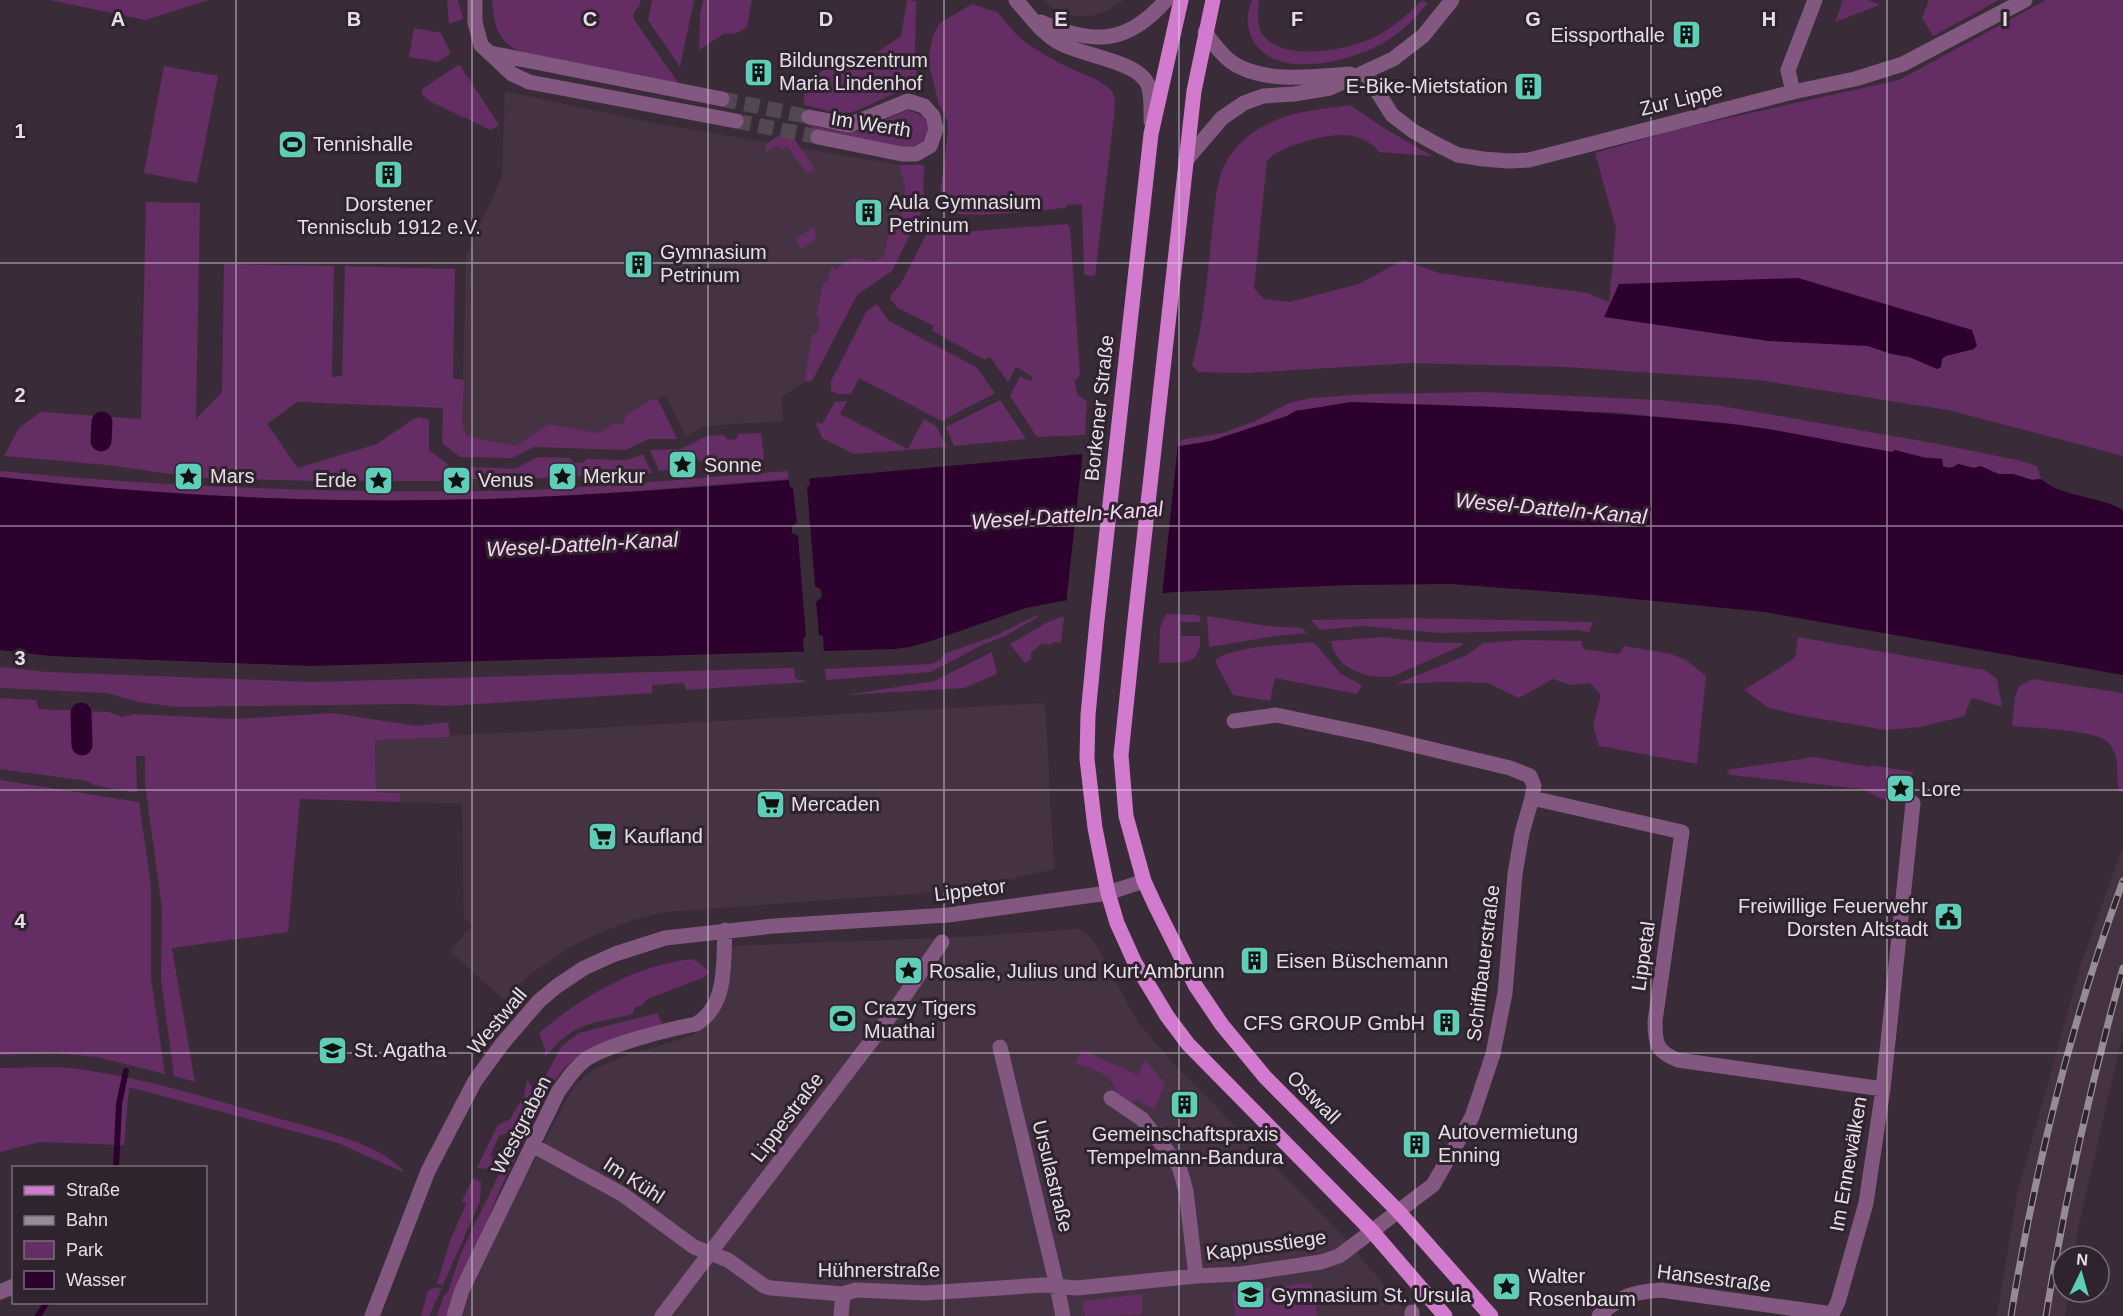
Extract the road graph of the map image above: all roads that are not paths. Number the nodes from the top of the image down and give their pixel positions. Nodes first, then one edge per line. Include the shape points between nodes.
1 (475, 0) edge
2 (1016, 0) edge
3 (1166, 0) edge
4 (1181, 0) edge
5 (1213, 0) edge
6 (1452, 0) edge
7 (1815, 0) edge
8 (2025, 0) edge
9 (1033, 19) junction
10 (1205, 32) junction
11 (490, 53) junction
12 (1365, 72) junction
13 (1793, 92) junction
14 (722, 99) tunnel mouth
15 (809, 117) tunnel mouth
16 (736, 121) tunnel mouth
17 (1151, 134) junction
18 (818, 137) tunnel mouth
19 (1186, 160) junction
20 (1234, 721) dead end
21 (1533, 798) junction
22 (1913, 803) dead end
23 (1144, 881) junction
24 (1108, 893) junction
25 (798, 925) joint
26 (724, 930) junction
27 (942, 942) dead end
28 (1000, 1047) dead end
29 (1883, 1089) junction
30 (1111, 1098) dead end
31 (532, 1145) junction
32 (1398, 1210) junction
33 (1371, 1230) junction
34 (710, 1254) junction
35 (1196, 1276) junction
36 (1058, 1286) junction
37 (843, 1294) junction
38 (1832, 1315) edge
39 (372, 1316) edge
40 (454, 1316) edge
41 (662, 1316) edge
42 (841, 1316) edge
43 (1063, 1316) edge
44 (1445, 1316) edge
45 (1491, 1316) edge
46 (1599, 1316) edge

1 - 11 street via 481,45
2 - 9 street
3 - 9 street via 1137,27 1104,37 1060,31
4 - 17 main road, Borkener Straße
5 - 10 main road
6 - 12 street via 1423,36 1393,59
7 - 13 street via 1788,70
8 - 13 street, Zur Lippe via 1903,63 1855,79
9 - 17 street via 1060,43 1129,67 1143,78 1150,98
10 - 12 street via 1230,61 1267,75
10 - 19 main road
11 - 14 street
11 - 16 street via 512,74 529,82
12 - 13 street, Zur Lippe via 1392,115 1413,131 1458,155 1509,161 1529,160
12 - 19 street via 1329,88 1263,96 1244,103 1222,118
15 - 18 street, Im Werth via 849,125 908,101 924,106 933,116 936,129 930,146 916,154
17 - 24 main road, Borkener Straße via 1088,715 1087,759
19 - 23 main road via 1121,755 1126,816
20 - 21 street via 1276,715 1510,768 1530,776
21 - 29 street, Lippetal via 1682,832 1655,1021 1659,1050 1678,1060
21 - 32 street, Schiffbauerstraße via 1515,874 1505,993 1493,1054 1472,1117 1433,1185
22 - 29 street
23 - 24 street, Lippetor
23 - 32 main road, Ostwall via 1195,985 1242,1052
24 - 25 street, Lippetor via 948,915
24 - 33 main road via 1135,963 1188,1044
25 - 26 street, Westwall
26 - 31 street, Westgraben via 720,995 714,1008 696,1024 586,1059 558,1092
26 - 39 street, Westwall via 665,938 615,954 584,968 539,1001 475,1081 439,1146
27 - 34 street, Lippestraße
28 - 36 street, Ursulastraße
29 - 38 street, Im Ennewälken via 1866,1203
30 - 35 street, Kappusstiege via 1142,1119 1179,1166 1186,1191
31 - 34 street, Im Kühl via 622,1194 694,1247
31 - 40 street, Westgraben via 462,1290
32 - 33 street, Kappusstiege
32 - 45 main road, Ostwall
33 - 35 street, Kappusstiege via 1339,1256 1321,1262 1241,1274
33 - 44 main road
34 - 37 street, Hühnerstraße via 728,1260 764,1286
34 - 41 street, Lippestraße
35 - 36 street, Kappusstiege via 1077,1288
36 - 37 street, Hühnerstraße via 926,1293 856,1290
36 - 43 street, Ursulastraße
37 - 42 street
38 - 46 street, Hansestraße via 1661,1290 1637,1291 1615,1301

